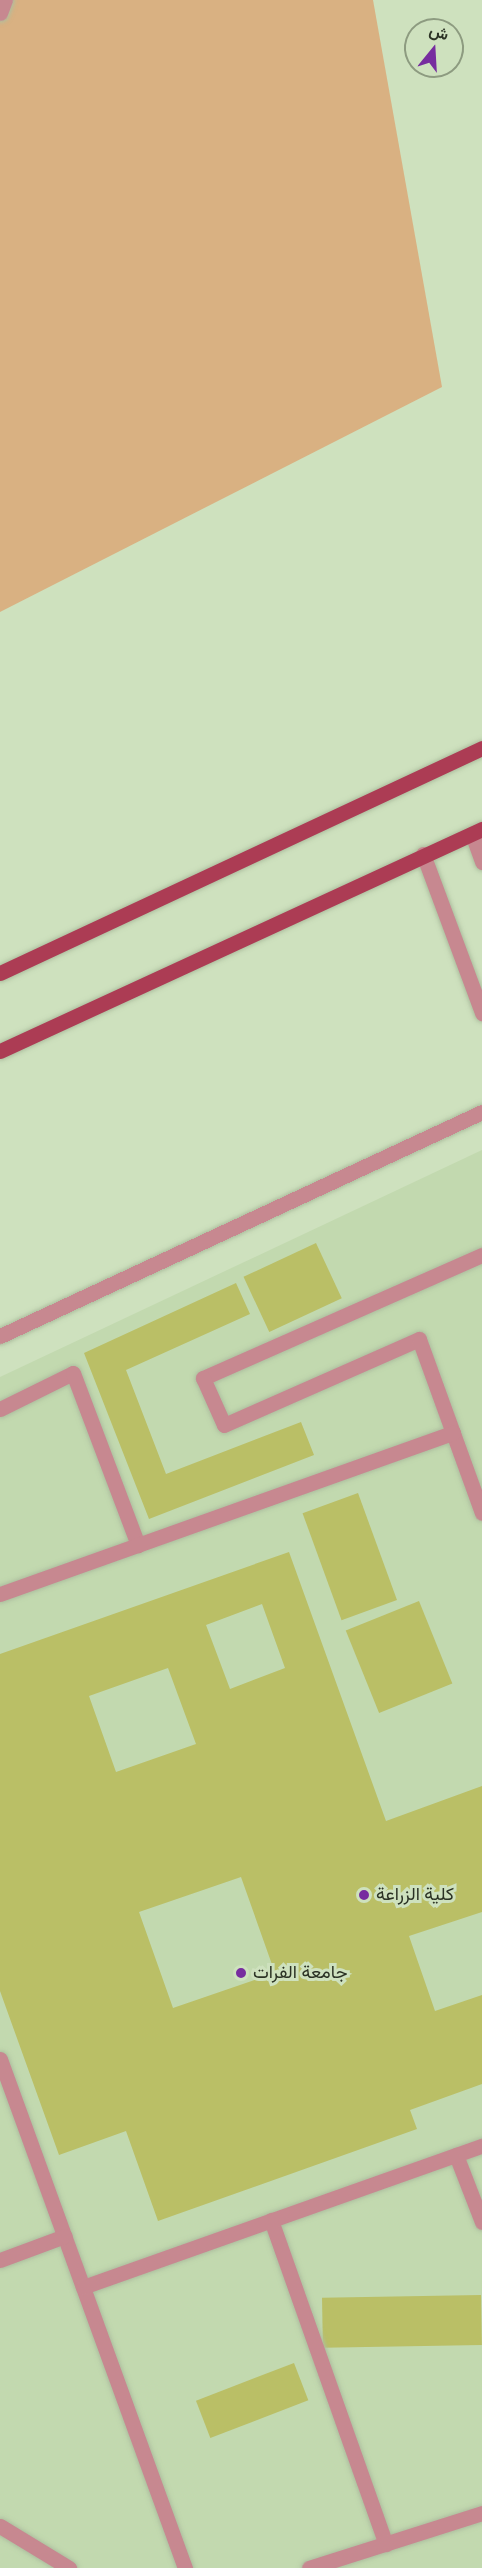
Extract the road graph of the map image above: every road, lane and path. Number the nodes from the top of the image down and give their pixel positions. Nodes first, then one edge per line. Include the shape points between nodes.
1 (5, 0) edge
2 (0, 13) edge
3 (482, 748) edge
4 (477, 832) edge
5 (423, 854) junction
6 (482, 862) edge
7 (0, 973) edge
8 (482, 1013) edge
9 (0, 1051) edge
10 (482, 1112) edge
11 (482, 1255) edge
12 (0, 1336) edge
13 (0, 1408) edge
14 (453, 1433) junction
15 (482, 1513) edge
16 (138, 1545) junction
17 (0, 1594) edge
18 (0, 2059) edge
19 (482, 2146) edge
20 (456, 2155) junction
21 (271, 2220) junction
22 (482, 2222) edge
23 (65, 2236) junction
24 (0, 2260) edge
25 (83, 2287) junction
26 (482, 2513) edge
27 (0, 2526) edge
28 (386, 2544) junction
29 (69, 2568) edge
30 (185, 2568) edge
31 (309, 2568) edge

1 - 2 street
3 - 7 main road
4 - 5 main road
4 - 6 street
5 - 8 street
5 - 9 main road
10 - 12 street
11 - 14 street via 203,1378 224,1425 419,1339
13 - 16 street via 74,1373
14 - 15 street
14 - 16 street
16 - 17 street
18 - 23 street
19 - 20 street
20 - 21 street
20 - 22 street
21 - 25 street
21 - 28 street
23 - 24 street
23 - 25 street
25 - 30 street
26 - 28 street
27 - 29 street
28 - 31 street

